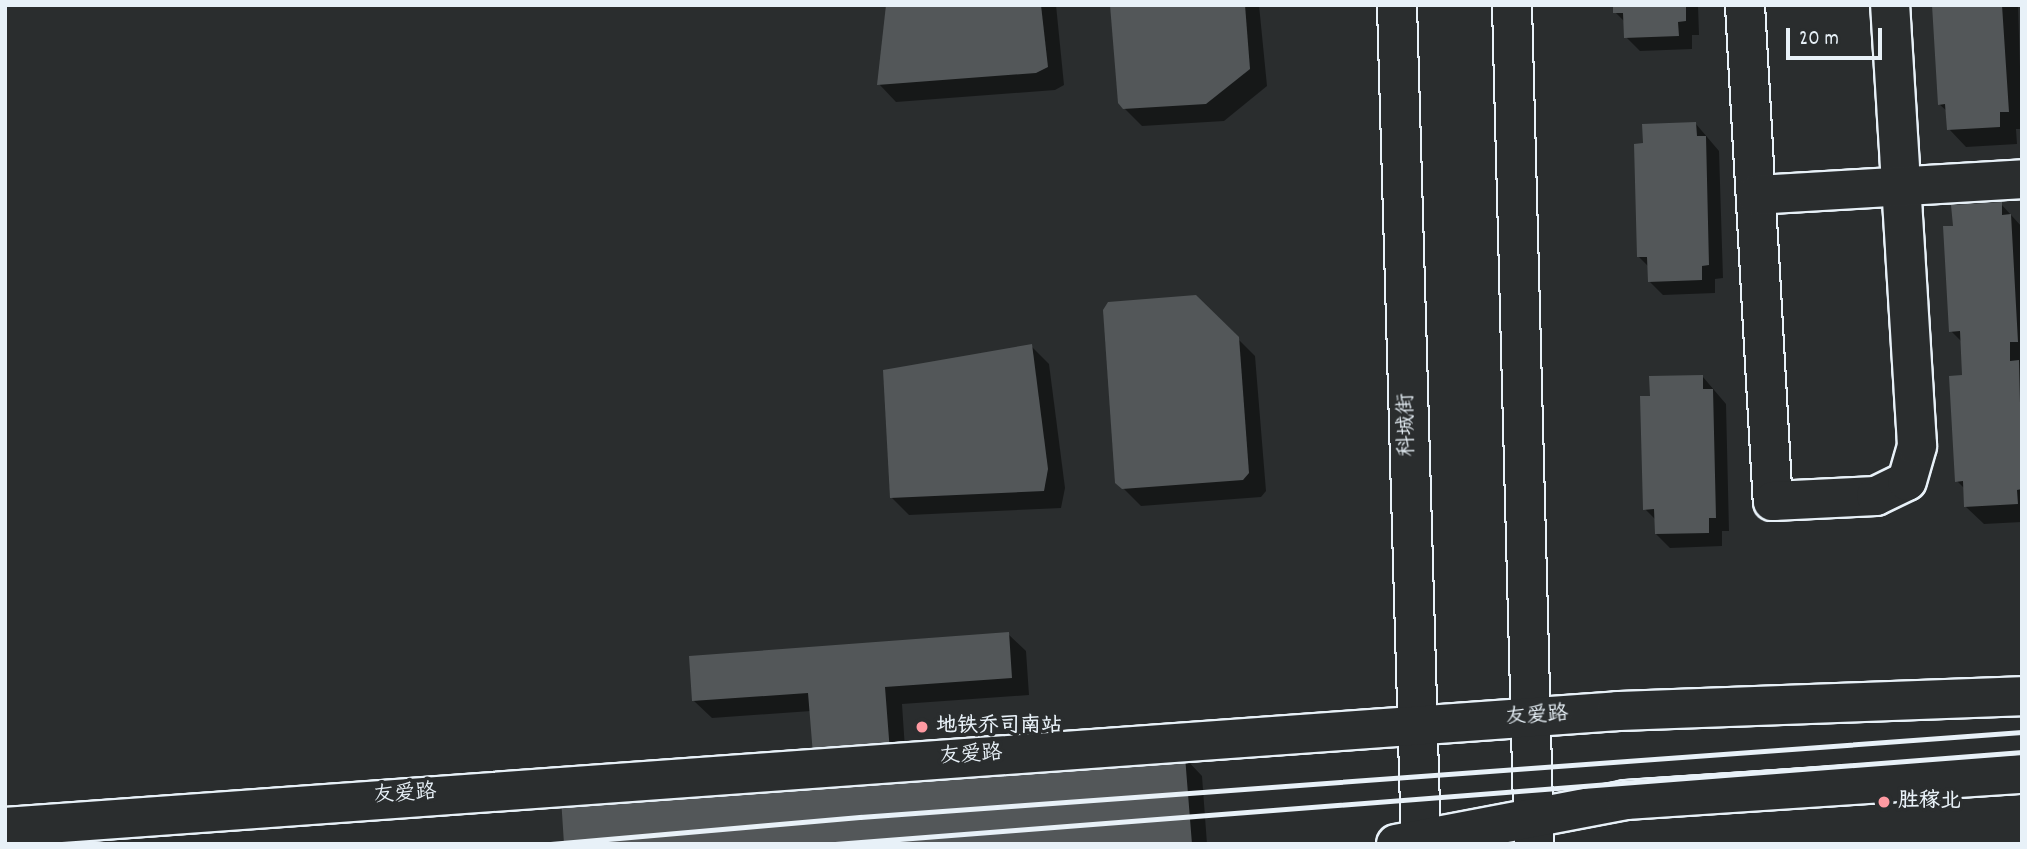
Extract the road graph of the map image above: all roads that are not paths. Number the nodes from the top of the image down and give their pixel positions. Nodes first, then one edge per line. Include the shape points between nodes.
1 (1397, 5) edge
2 (1512, 5) edge
3 (1745, 5) edge
4 (1890, 5) edge
5 (2022, 179) edge
6 (1901, 186) junction
7 (1756, 195) junction
8 (2022, 696) edge
9 (1530, 717) junction
10 (1416, 725) junction
11 (2022, 774) edge
12 (5, 827) edge
13 (1534, 831) edge
14 (1413, 842) edge

1 - 10 street, 科城街
2 - 9 street
3 - 7 street
4 - 6 street
5 - 6 street
6 - 7 street
6 - 7 street via 1917,445 1907,481 1876,496 1773,502
8 - 9 street, 友爱路
9 - 10 street, 友爱路
9 - 13 street
10 - 12 street, 友爱路
10 - 14 street, 科城街
11 - 13 street via 1626,800
13 - 14 street

